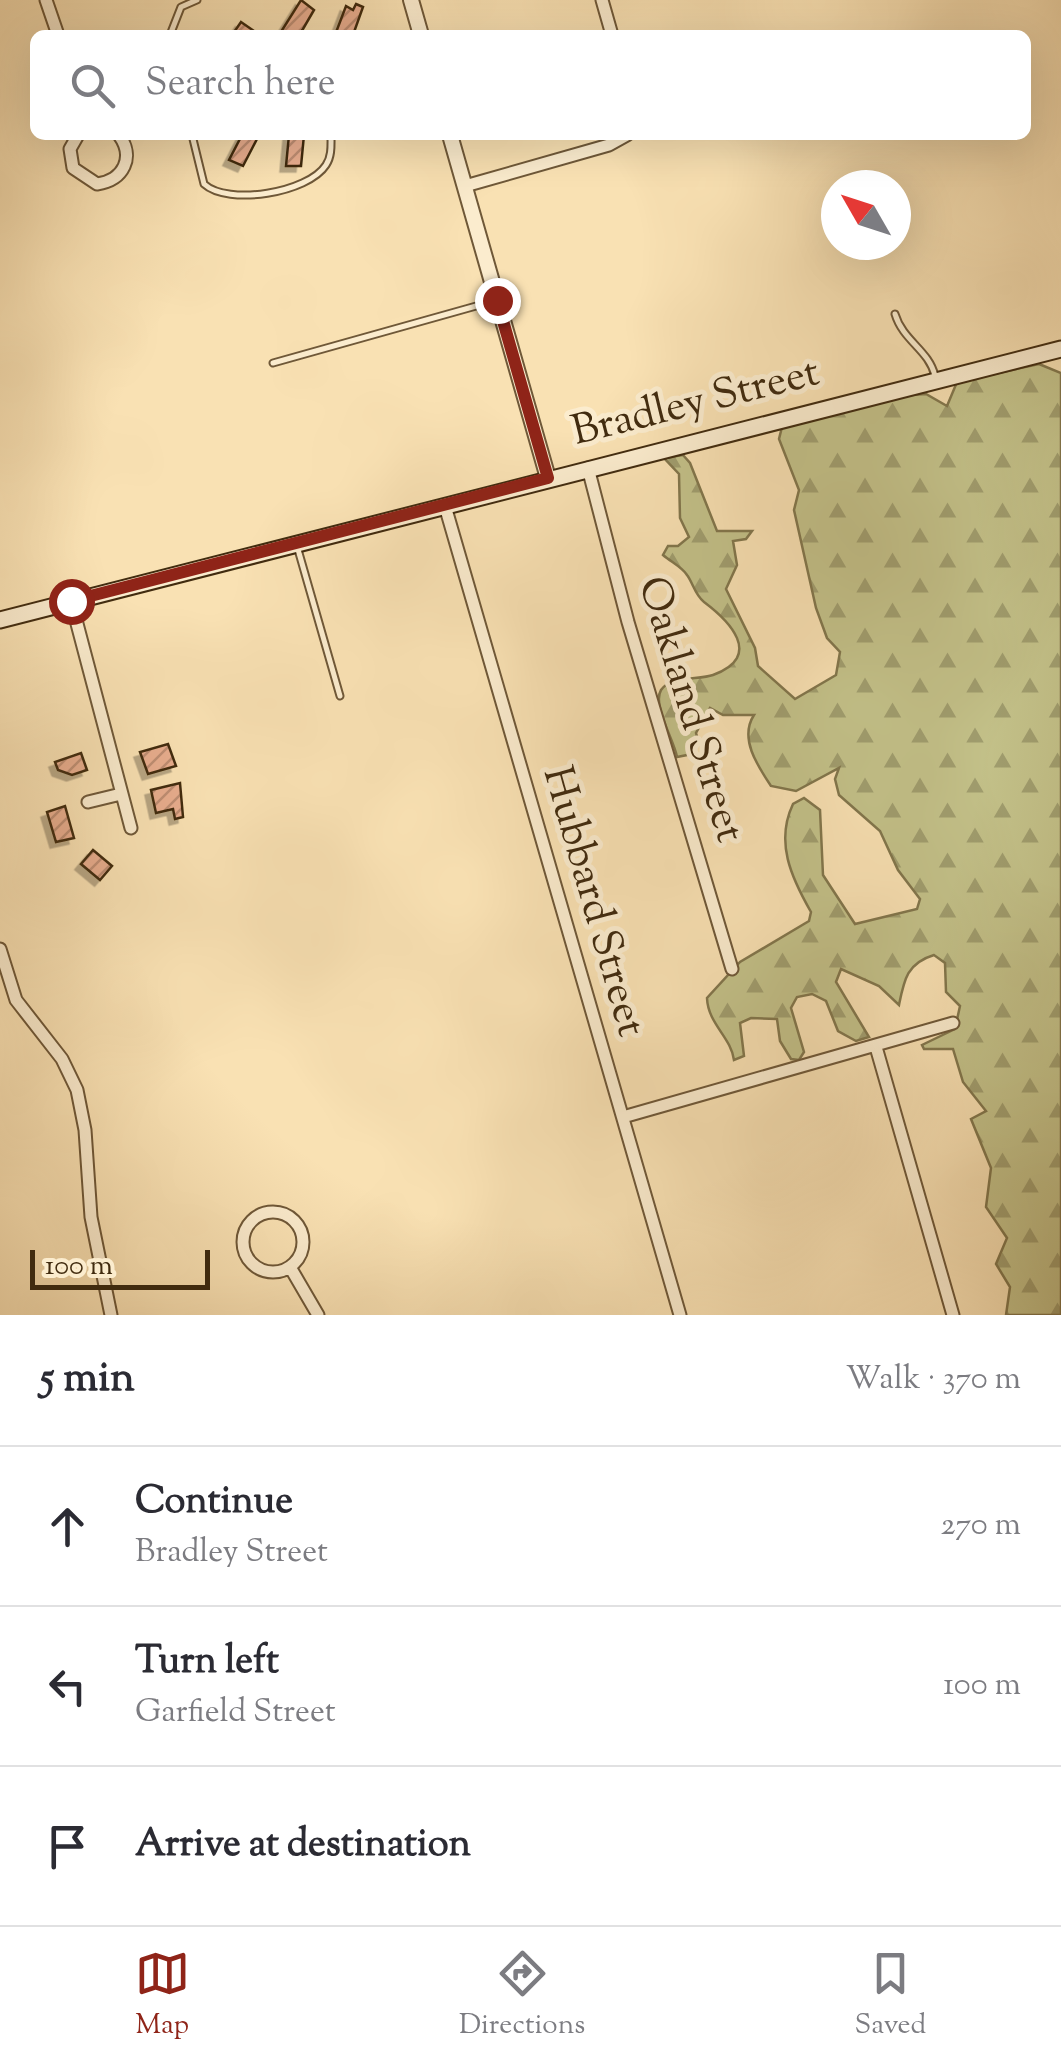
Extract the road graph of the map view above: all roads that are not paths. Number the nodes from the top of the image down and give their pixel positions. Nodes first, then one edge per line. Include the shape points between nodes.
1 (46, 0) edge
2 (197, 0) edge
3 (412, 0) edge
4 (602, 0) edge
5 (56, 30) edge
6 (172, 30) edge
7 (420, 30) edge
8 (611, 30) edge
9 (75, 140) edge
10 (122, 140) edge
11 (193, 140) edge
12 (331, 140) edge
13 (451, 140) edge
14 (618, 140) edge
15 (465, 186) junction
16 (497, 300) junction
17 (895, 314) dead end
18 (1061, 348) edge
19 (273, 363) dead end
20 (935, 379) junction
21 (588, 468) junction
22 (548, 478) junction
23 (445, 506) junction
24 (296, 544) junction
25 (71, 601) junction
26 (0, 620) edge
27 (340, 696) dead end
28 (122, 794) junction
29 (88, 802) dead end
30 (131, 828) dead end
31 (0, 949) edge
32 (732, 968) dead end
33 (952, 1023) dead end
34 (876, 1047) junction
35 (623, 1118) junction
36 (290, 1266) junction
37 (111, 1315) edge
38 (318, 1315) edge
39 (680, 1315) edge
40 (953, 1315) edge

1 - 5 street
2 - 6 lane via 181,7
3 - 7 street
4 - 8 street
9 - 10 street via 73,168 97,184 115,178 126,164
11 - 12 lane via 204,184 230,197 295,187 316,176 329,162
13 - 15 street
14 - 15 street
15 - 16 street
16 - 19 lane
16 - 22 street
17 - 20 lane via 905,338 931,360
18 - 20 main road, Bradley Street
20 - 21 main road, Bradley Street
21 - 22 main road, Bradley Street
21 - 32 street, Oakland Street
22 - 23 main road, Bradley Street
23 - 24 main road, Bradley Street
23 - 35 street, Hubbard Street
24 - 25 main road, Bradley Street
24 - 27 lane
25 - 26 main road, Bradley Street
25 - 28 street
28 - 29 street
28 - 30 street
31 - 37 street via 16,1000 62,1058 76,1090 93,1232
33 - 34 street
34 - 35 street
34 - 40 street
35 - 39 street, Hubbard Street
36 - 36 street via 302,1246 296,1223 274,1212 256,1218 243,1238 250,1261 266,1272
36 - 38 street

